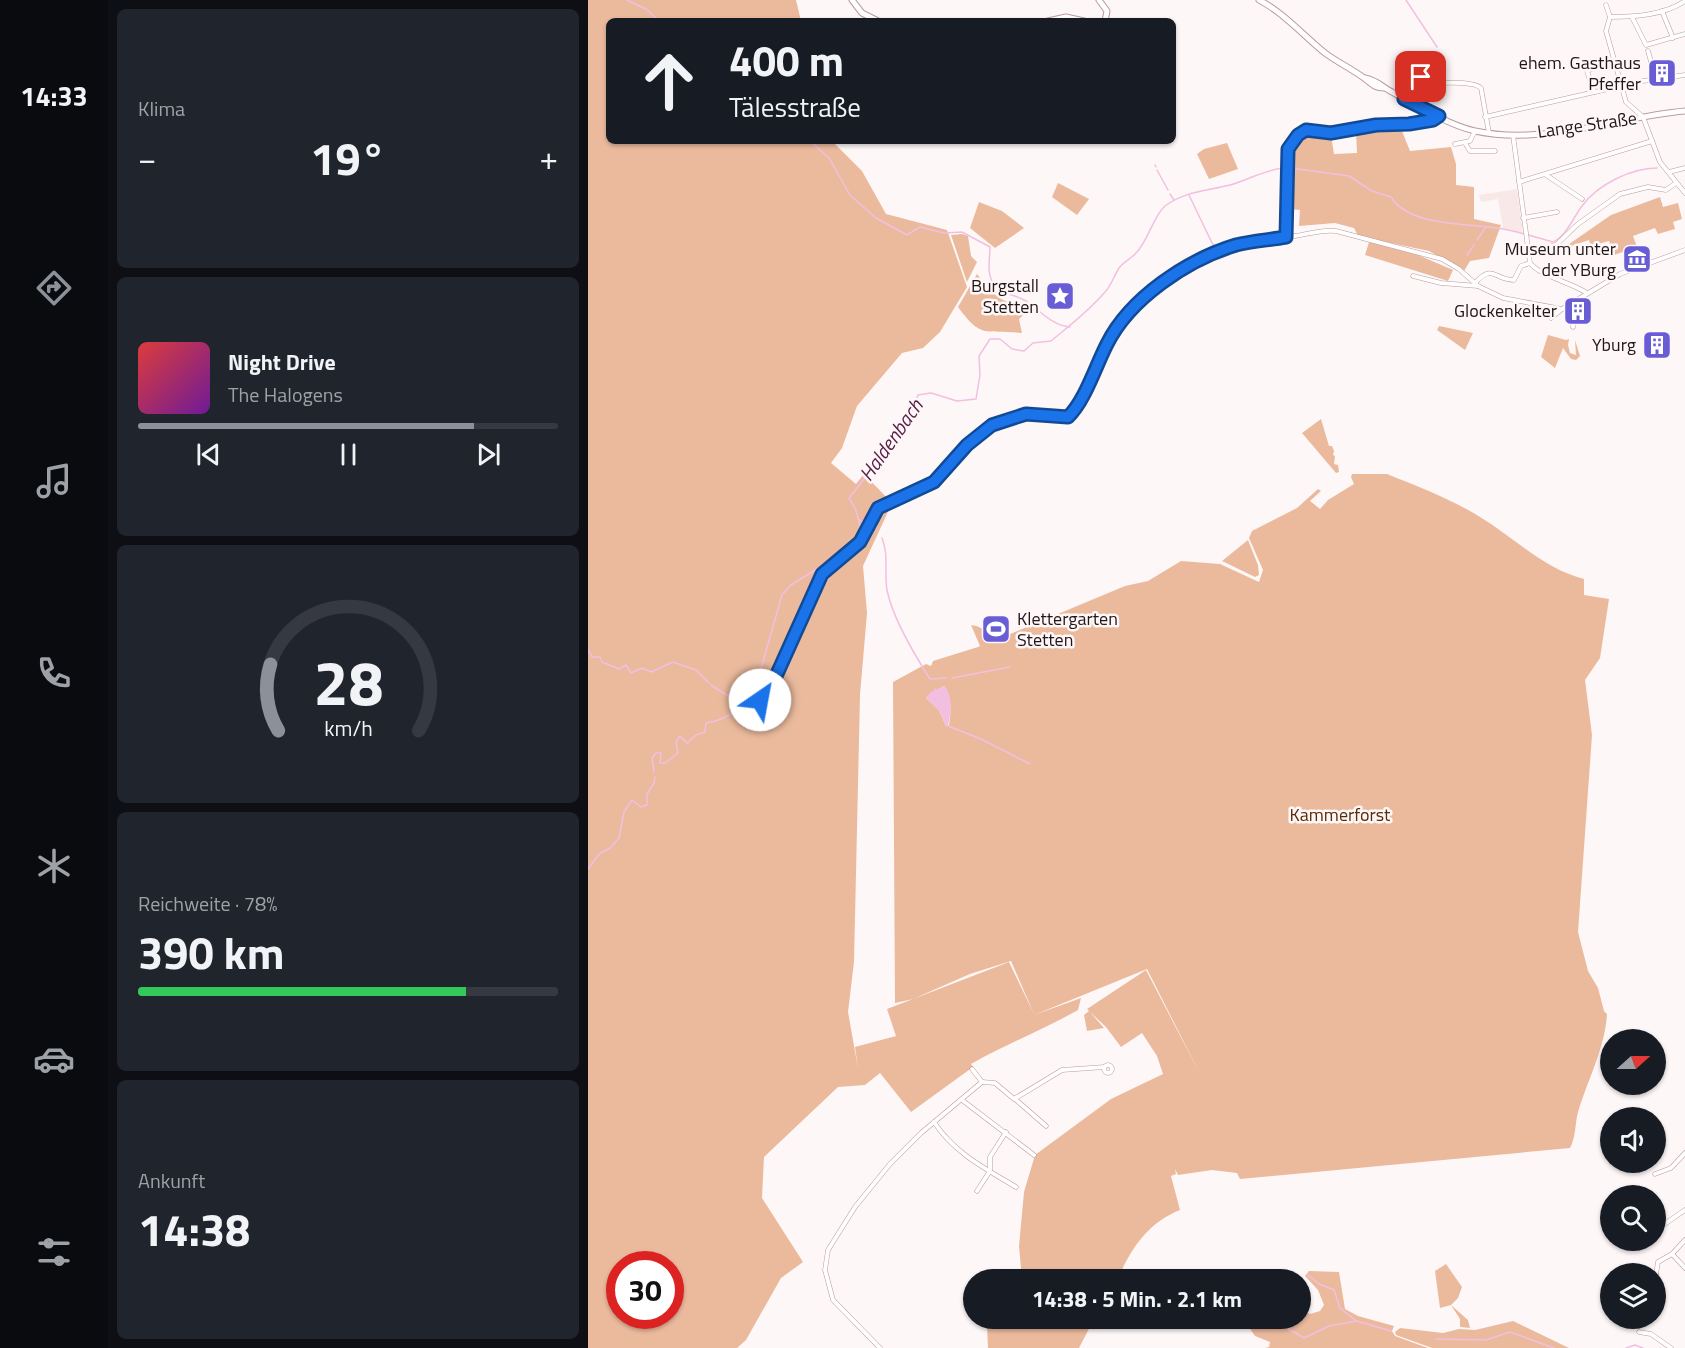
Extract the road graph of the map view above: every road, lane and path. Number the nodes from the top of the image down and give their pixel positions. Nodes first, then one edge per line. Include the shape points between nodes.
1 (852, 0) edge
2 (1099, 0) edge
3 (1259, 0) edge
4 (1685, 1) edge
5 (1606, 4) dead end
6 (1661, 11) junction
7 (1610, 17) junction
8 (1632, 17) junction
9 (872, 18) edge
10 (1106, 18) edge
11 (1685, 34) edge
12 (1673, 38) junction
13 (1648, 51) dead end
14 (1421, 58) dead end
15 (1592, 69) dead end
16 (1685, 75) edge
17 (1656, 79) junction
18 (1424, 86) junction
19 (1622, 87) junction
20 (1594, 92) junction
21 (1404, 99) junction
22 (1685, 111) edge
23 (1439, 116) junction
24 (1485, 117) junction
25 (1643, 117) junction
26 (1475, 131) junction
27 (1489, 133) junction
28 (1513, 134) junction
29 (1652, 141) junction
30 (1465, 143) junction
31 (1455, 144) dead end
32 (1495, 152) dead end
33 (1685, 168) edge
34 (1669, 172) junction
35 (1545, 174) junction
36 (1519, 182) junction
37 (1676, 183) junction
38 (1685, 193) edge
39 (1582, 199) dead end
40 (1557, 212) dead end
41 (1523, 218) junction
42 (1286, 237) junction
43 (1685, 250) edge
44 (1528, 253) junction
45 (1530, 262) junction
46 (1413, 276) dead end
47 (1477, 285) junction
48 (1587, 292) junction
49 (1564, 308) junction
50 (1551, 318) dead end
51 (1573, 327) dead end
52 (757, 703) dead end
53 (1105, 1067) dead end
54 (972, 1069) dead end
55 (982, 1082) junction
56 (1014, 1099) junction
57 (962, 1100) junction
58 (934, 1122) junction
59 (1046, 1126) dead end
60 (1006, 1132) junction
61 (1685, 1153) edge
62 (1034, 1155) dead end
63 (990, 1171) junction
64 (1655, 1174) dead end
65 (1016, 1187) dead end
66 (977, 1191) dead end
67 (1685, 1210) edge
68 (1666, 1223) edge
69 (1685, 1240) edge
70 (1672, 1254) junction
71 (1658, 1263) edge
72 (1685, 1268) edge
73 (1639, 1332) dead end
74 (880, 1348) edge
75 (1671, 1348) edge

1 - 9 main road
2 - 10 main road via 1107,11
3 - 21 main road, Lange Straße via 1335,60 1377,88
4 - 6 street
5 - 7 street
6 - 8 street
6 - 12 street
7 - 8 street
7 - 19 street via 1606,31
8 - 12 street via 1646,45
11 - 12 street
13 - 17 street
14 - 18 street
15 - 20 street via 1587,71
16 - 17 street
17 - 19 street
18 - 21 street via 1414,88
18 - 24 street via 1478,85
19 - 20 street
19 - 25 street via 1626,102
20 - 24 street
21 - 23 main road, Lange Straße
22 - 25 main road, Lange Straße
23 - 26 main road, Lange Straße
23 - 42 street via 1409,124 1331,133 1306,130 1298,135 1288,149
24 - 27 street
25 - 28 main road, Lange Straße via 1553,133
25 - 29 street
26 - 27 main road, Lange Straße
26 - 30 street
27 - 28 main road, Lange Straße
28 - 36 street
29 - 34 street via 1660,162
29 - 35 street
30 - 31 street
30 - 32 street via 1470,151
33 - 34 street
34 - 37 street
35 - 36 street
35 - 39 street
36 - 41 street
37 - 38 street
37 - 44 street via 1666,190 1648,187 1620,194 1556,245
40 - 41 street
41 - 44 street
42 - 47 street via 1328,230 1368,240 1442,259
42 - 52 street via 1234,246 1185,268 1145,296 1126,315 1068,417 1026,414 992,425 967,445 934,482 878,508 854,549 822,574 772,685
43 - 48 street via 1620,273
44 - 45 street
45 - 47 street via 1521,266 1514,280 1490,272 1482,275
45 - 48 street via 1541,272
46 - 47 street
47 - 49 street via 1503,298
48 - 49 street
49 - 50 street
49 - 51 street via 1573,317
53 - 56 street via 1062,1070
54 - 55 street
55 - 56 street via 995,1083
55 - 57 street
56 - 59 street
57 - 58 street
57 - 60 street
58 - 63 street via 944,1138
58 - 74 street via 890,1164 828,1250 825,1270 833,1300
60 - 62 street
60 - 63 street via 990,1157
61 - 64 street via 1671,1168
63 - 65 street
63 - 66 street
67 - 68 street
69 - 70 street
70 - 71 street
70 - 72 street
73 - 75 street via 1651,1334

